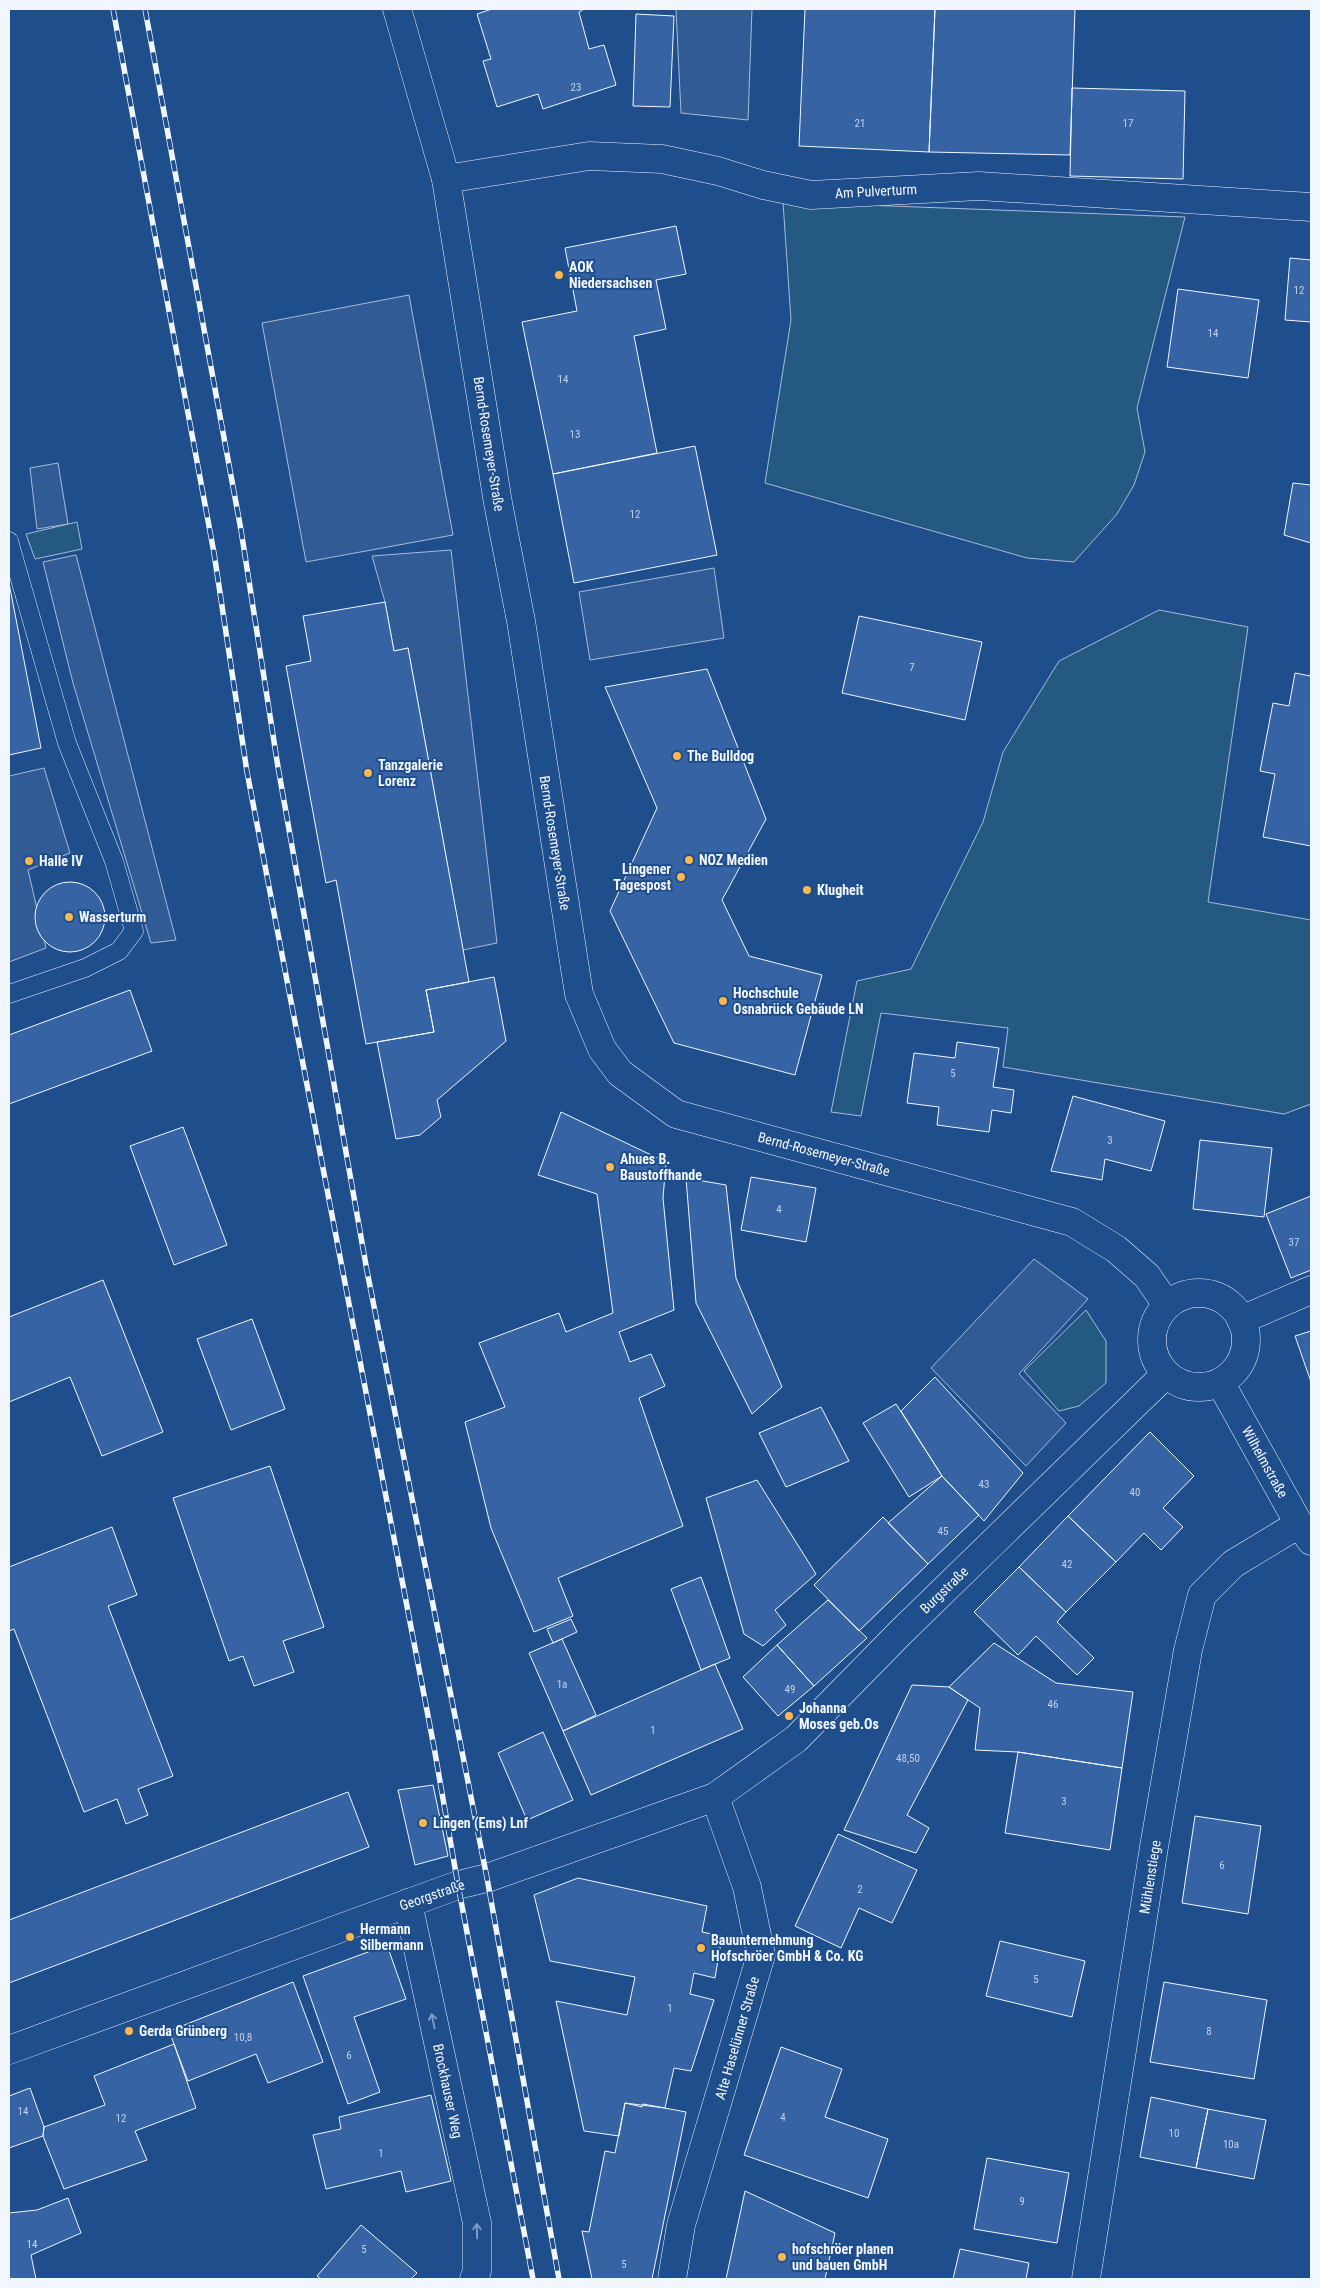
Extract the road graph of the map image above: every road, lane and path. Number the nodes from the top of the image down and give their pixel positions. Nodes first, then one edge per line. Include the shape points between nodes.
1 (397, 9) edge
2 (446, 179) junction
3 (1311, 207) edge
4 (9, 541) edge
5 (9, 994) edge
6 (1311, 1290) edge
7 (1167, 1305) junction
8 (1241, 1320) junction
9 (1166, 1374) junction
10 (1220, 1382) junction
11 (1305, 1533) edge
12 (715, 1797) junction
13 (408, 1903) junction
14 (9, 2050) edge
15 (474, 2279) edge
16 (672, 2279) edge
17 (1086, 2279) edge

1 - 2 street, Bernd-Rosemeyer-Straße
2 - 3 street, Am Pulverturm via 589,156 662,159 763,186 811,195 979,186
2 - 7 street, Bernd-Rosemeyer-Straße via 498,502 521,621 579,994 602,1049 620,1073 676,1114 1072,1222 1116,1249 1147,1276
4 - 5 lane via 67,743 114,861 134,930 119,951 85,968
6 - 8 street
7 - 8 street via 1182,1296 1199,1293 1216,1297 1231,1306
7 - 9 street via 1152,1332 1152,1347
8 - 10 street via 1245,1348 1232,1373
9 - 10 street via 1175,1381 1198,1387
9 - 12 street, Burgstraße via 796,1739
10 - 11 street, Wilhelmstraße
11 - 17 street, Mühlenstiege via 1233,1564 1202,1595 1188,1650 1154,1847
12 - 13 street, Georgstraße
12 - 16 street, Alte Haselünner Straße via 747,1887 761,1955 682,2225
13 - 14 street, Georgstraße
15 -> 13 street, Brockhauser Weg via 477,2271 477,2223

